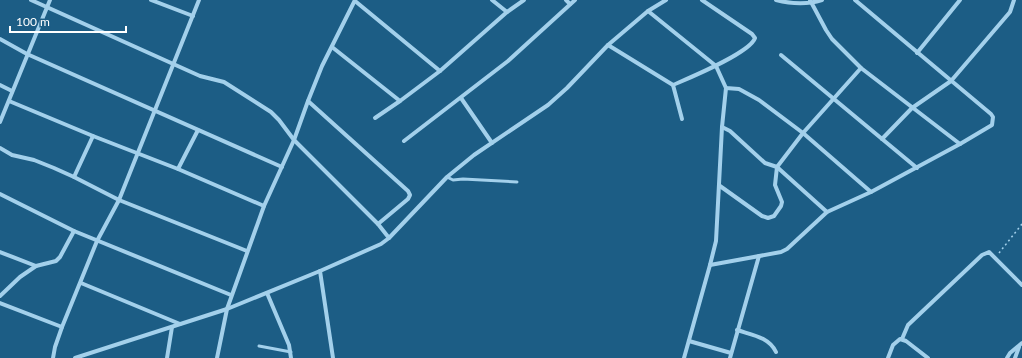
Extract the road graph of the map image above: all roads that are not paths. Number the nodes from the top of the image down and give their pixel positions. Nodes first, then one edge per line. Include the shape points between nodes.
1 (31, 0) edge
2 (50, 0) edge
3 (152, 0) edge
4 (199, 0) edge
5 (492, 0) edge
6 (524, 0) edge
7 (566, 0) edge
8 (576, 0) edge
9 (666, 0) edge
10 (702, 0) edge
11 (776, 0) edge
12 (822, 0) edge
13 (855, 0) edge
14 (960, 0) edge
15 (1014, 0) edge
16 (355, 1) edge
17 (811, 2) edge
18 (570, 4) junction
19 (46, 8) junction
20 (648, 11) junction
21 (507, 12) junction
22 (192, 16) junction
23 (0, 39) edge
24 (608, 45) junction
25 (332, 47) junction
26 (917, 53) junction
27 (27, 54) junction
28 (781, 55) dead end
29 (173, 64) junction
30 (716, 66) junction
31 (861, 68) junction
32 (440, 72) junction
33 (952, 81) junction
34 (0, 85) edge
35 (673, 85) junction
36 (726, 88) junction
37 (12, 91) junction
38 (461, 98) junction
39 (834, 99) junction
40 (9, 101) junction
41 (308, 101) junction
42 (400, 101) junction
43 (912, 108) junction
44 (155, 112) junction
45 (375, 118) dead end
46 (682, 119) dead end
47 (0, 122) edge
48 (722, 127) junction
49 (198, 130) junction
50 (803, 133) junction
51 (93, 136) junction
52 (882, 139) junction
53 (294, 140) junction
54 (404, 141) dead end
55 (492, 142) junction
56 (960, 144) junction
57 (0, 148) edge
58 (139, 154) junction
59 (282, 167) junction
60 (777, 167) junction
61 (916, 168) junction
62 (178, 169) junction
63 (74, 176) junction
64 (447, 177) junction
65 (517, 182) dead end
66 (720, 186) junction
67 (871, 192) junction
68 (0, 194) edge
69 (119, 200) junction
70 (264, 206) junction
71 (827, 212) junction
72 (378, 224) junction
73 (74, 231) junction
74 (388, 238) junction
75 (97, 241) junction
76 (247, 251) junction
77 (0, 252) edge
78 (759, 256) junction
79 (710, 265) junction
80 (36, 266) junction
81 (320, 271) junction
82 (81, 283) junction
83 (1022, 285) edge
84 (267, 293) junction
85 (232, 295) junction
86 (0, 296) edge
87 (0, 303) edge
88 (227, 309) junction
89 (180, 324) junction
90 (62, 327) junction
91 (172, 327) junction
92 (737, 330) junction
93 (902, 339) junction
94 (689, 341) junction
95 (1021, 345) edge
96 (259, 346) dead end
97 (291, 352) junction
98 (776, 352) dead end
99 (1010, 353) junction
100 (730, 356) edge
101 (53, 358) edge
102 (75, 358) edge
103 (167, 358) edge
104 (218, 358) edge
105 (291, 358) edge
106 (333, 358) edge
107 (684, 358) edge
108 (888, 358) edge
109 (928, 358) edge
110 (1007, 358) edge
111 (1016, 358) edge

1 - 19 street
2 - 19 street
3 - 22 street
4 - 22 street
5 - 21 street
6 - 21 street
7 - 18 street
8 - 18 street
9 - 20 street
10 - 30 street via 755,38 750,46
11 - 17 street via 795,4
12 - 17 street
13 - 26 street
14 - 26 street
15 - 33 street via 1010,12
16 - 25 street
16 - 32 street
17 - 31 street via 832,39
18 - 38 street via 508,61
19 - 27 street
19 - 29 street
20 - 24 street
20 - 30 street
21 - 32 street
22 - 29 street
23 - 27 street
24 - 35 street
24 - 55 street via 548,105
25 - 41 street
25 - 42 street
26 - 33 street
27 - 37 street
27 - 44 street
28 - 39 street
29 - 44 street
29 - 53 street via 234,88 271,112
30 - 35 street
30 - 36 street
31 - 39 street
31 - 43 street
32 - 42 street
33 - 43 street
33 - 56 street via 993,117 992,125
34 - 37 street
35 - 46 street
36 - 48 street
36 - 50 street via 739,89 752,95
37 - 40 street
38 - 54 street
38 - 55 street
39 - 50 street
39 - 52 street
40 - 47 street
40 - 51 street
41 - 53 street
41 - 72 street via 408,191 408,199
42 - 45 street
43 - 52 street
43 - 56 street
44 - 49 street
44 - 58 street
48 - 60 street via 730,131 765,163
48 - 66 street
49 - 59 street
49 - 62 street
50 - 60 street
50 - 67 street
51 - 58 street
51 - 63 street
52 - 61 street
53 - 59 street
53 - 72 street
55 - 64 street
56 - 61 street
57 - 63 street via 12,155 34,160
58 - 62 street
58 - 69 street
59 - 70 street
60 - 66 street via 775,185 782,202 779,210 771,218 762,216
60 - 71 street
61 - 67 street
62 - 70 street
63 - 69 street
64 - 65 lane via 453,180
64 - 74 street
66 - 79 street via 716,241
67 - 71 street
68 - 73 street
69 - 75 street
69 - 76 street
70 - 76 street
71 - 78 street via 781,252
72 - 74 street
73 - 75 street
73 - 80 street via 56,261
74 - 81 street via 381,244
75 - 82 street
75 - 85 street
76 - 85 street
77 - 80 street
78 - 79 street
78 - 92 street
79 - 94 street
80 - 86 street via 8,286
81 - 84 street
81 - 106 street
82 - 89 street
82 - 90 street
83 - 93 street via 989,252 982,255 908,325
84 - 88 street
84 - 97 street
85 - 88 street
87 - 90 street
88 - 89 street
88 - 104 street
89 - 91 street
90 - 101 street
91 - 102 street
91 - 103 street
92 - 98 street via 768,341
92 - 100 street
93 - 108 street via 895,342
93 - 109 street
94 - 100 street
94 - 107 street
95 - 99 street
95 - 111 street
96 - 97 lane
97 - 105 street
99 - 110 street
99 - 111 street

